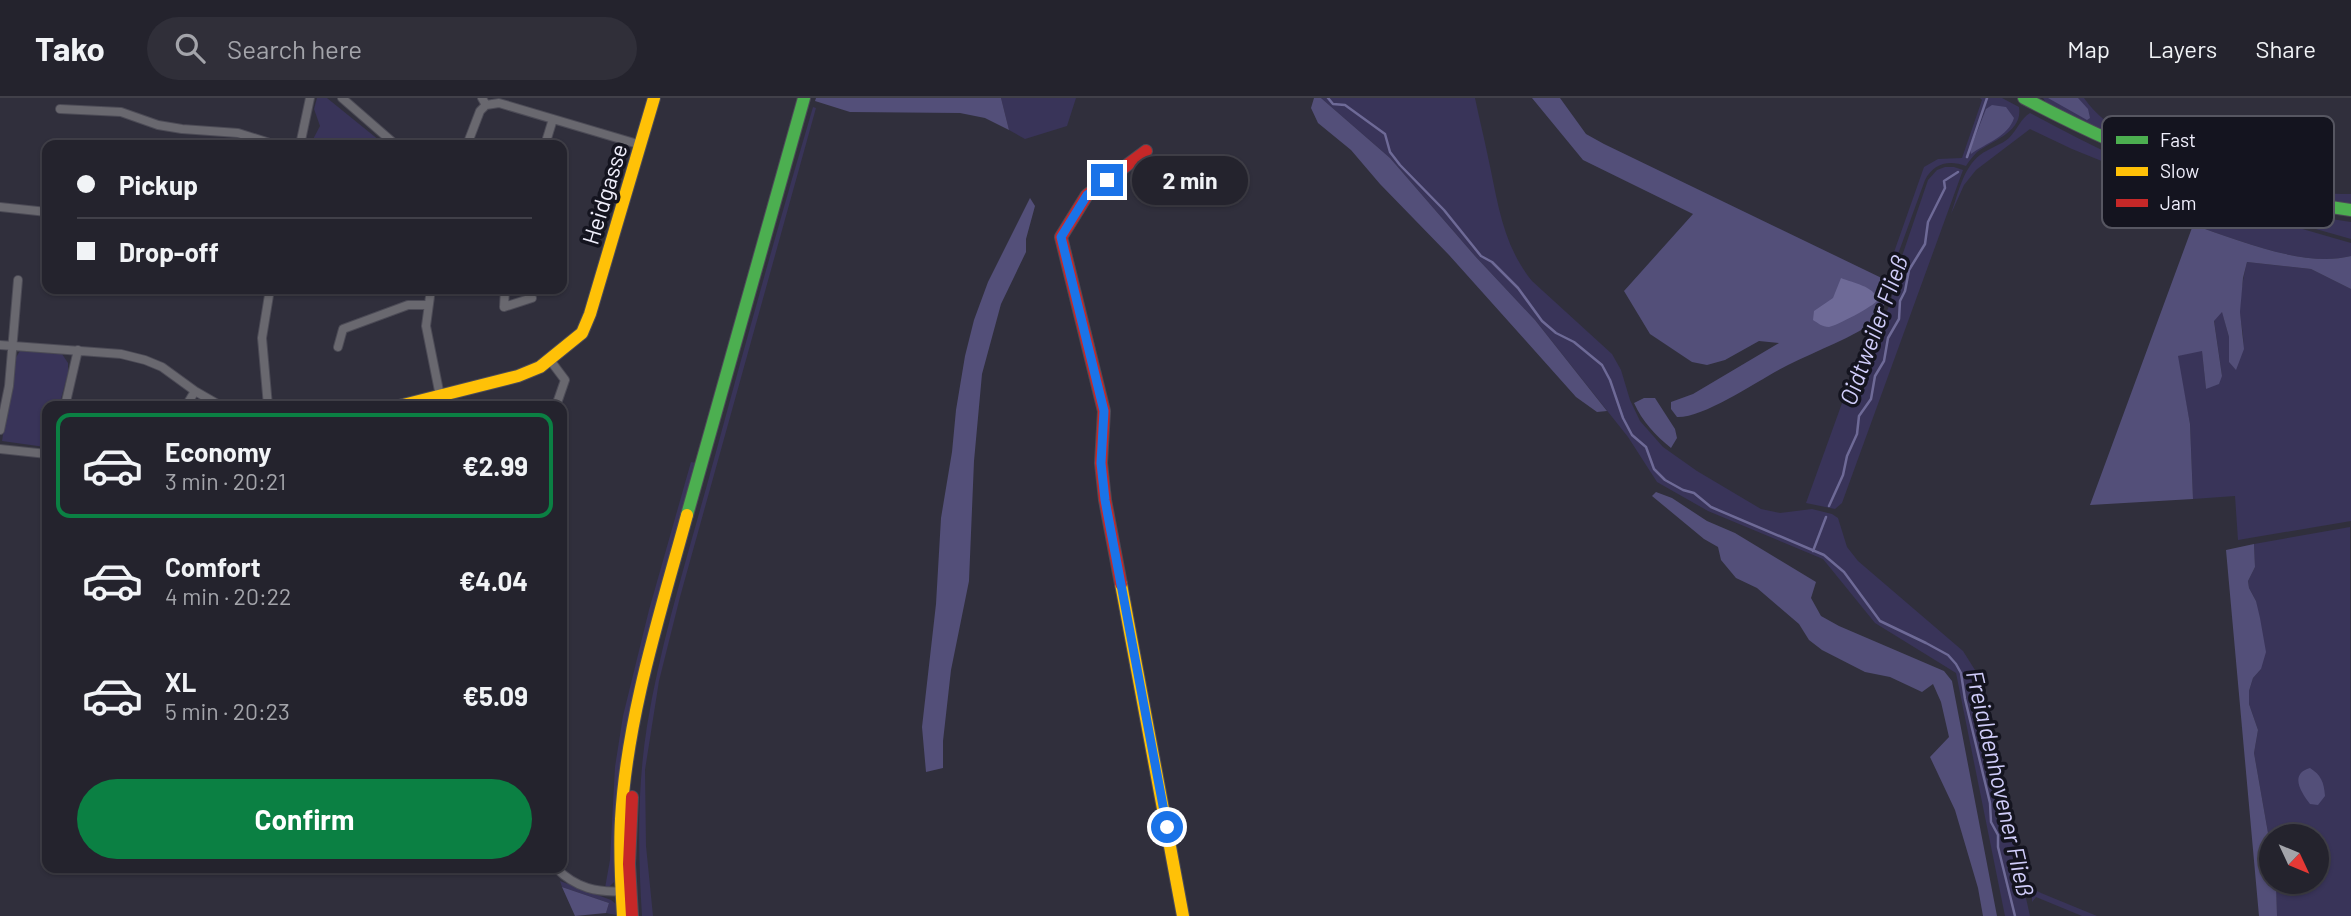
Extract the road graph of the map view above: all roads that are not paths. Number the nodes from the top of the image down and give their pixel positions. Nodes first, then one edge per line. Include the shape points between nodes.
1 (310, 98) edge
2 (342, 98) edge
3 (654, 98) edge
4 (804, 98) edge
5 (2024, 98) edge
6 (484, 102) edge
7 (60, 109) dead end
8 (553, 119) junction
9 (2102, 137) edge
10 (260, 140) edge
11 (301, 140) edge
12 (390, 140) edge
13 (469, 140) edge
14 (547, 140) edge
15 (641, 145) junction
16 (1146, 151) dead end
17 (0, 207) edge
18 (42, 211) edge
19 (18, 281) dead end
20 (269, 294) edge
21 (430, 294) edge
22 (505, 294) edge
23 (532, 298) dead end
24 (428, 305) junction
25 (0, 345) edge
26 (12, 346) junction
27 (338, 347) dead end
28 (78, 350) junction
29 (550, 360) junction
30 (195, 391) junction
31 (440, 396) junction
32 (66, 401) edge
33 (189, 401) edge
34 (212, 401) edge
35 (268, 401) edge
36 (420, 401) edge
37 (558, 401) edge
38 (0, 430) edge
39 (0, 449) edge
40 (42, 453) edge
41 (561, 873) edge
42 (626, 890) junction
43 (623, 916) edge
44 (632, 916) edge
45 (1183, 916) edge

1 - 11 street
2 - 12 street
3 - 15 street, Heidgasse
4 - 42 street via 650,653 636,726
5 - 9 street
6 - 8 street
6 - 13 street
7 - 10 street via 121,112 158,125 238,133
8 - 14 street
8 - 15 street
15 - 29 street, Heidgasse via 582,333
16 - 45 street via 1087,195 1061,237 1104,411 1101,463 1105,500
17 - 18 street
19 - 26 street
20 - 35 street via 262,338
21 - 24 street
22 - 23 street via 504,307
24 - 27 street via 408,305 343,328
24 - 31 street via 426,326
25 - 26 street
26 - 28 street
26 - 38 street
28 - 30 street via 145,360
28 - 32 street
29 - 31 street, Heidgasse via 518,376
29 - 37 street via 565,380
30 - 33 street
30 - 34 street
31 - 36 street, Heidgasse
39 - 40 street
41 - 42 street via 591,889
42 - 43 street
42 - 44 street

